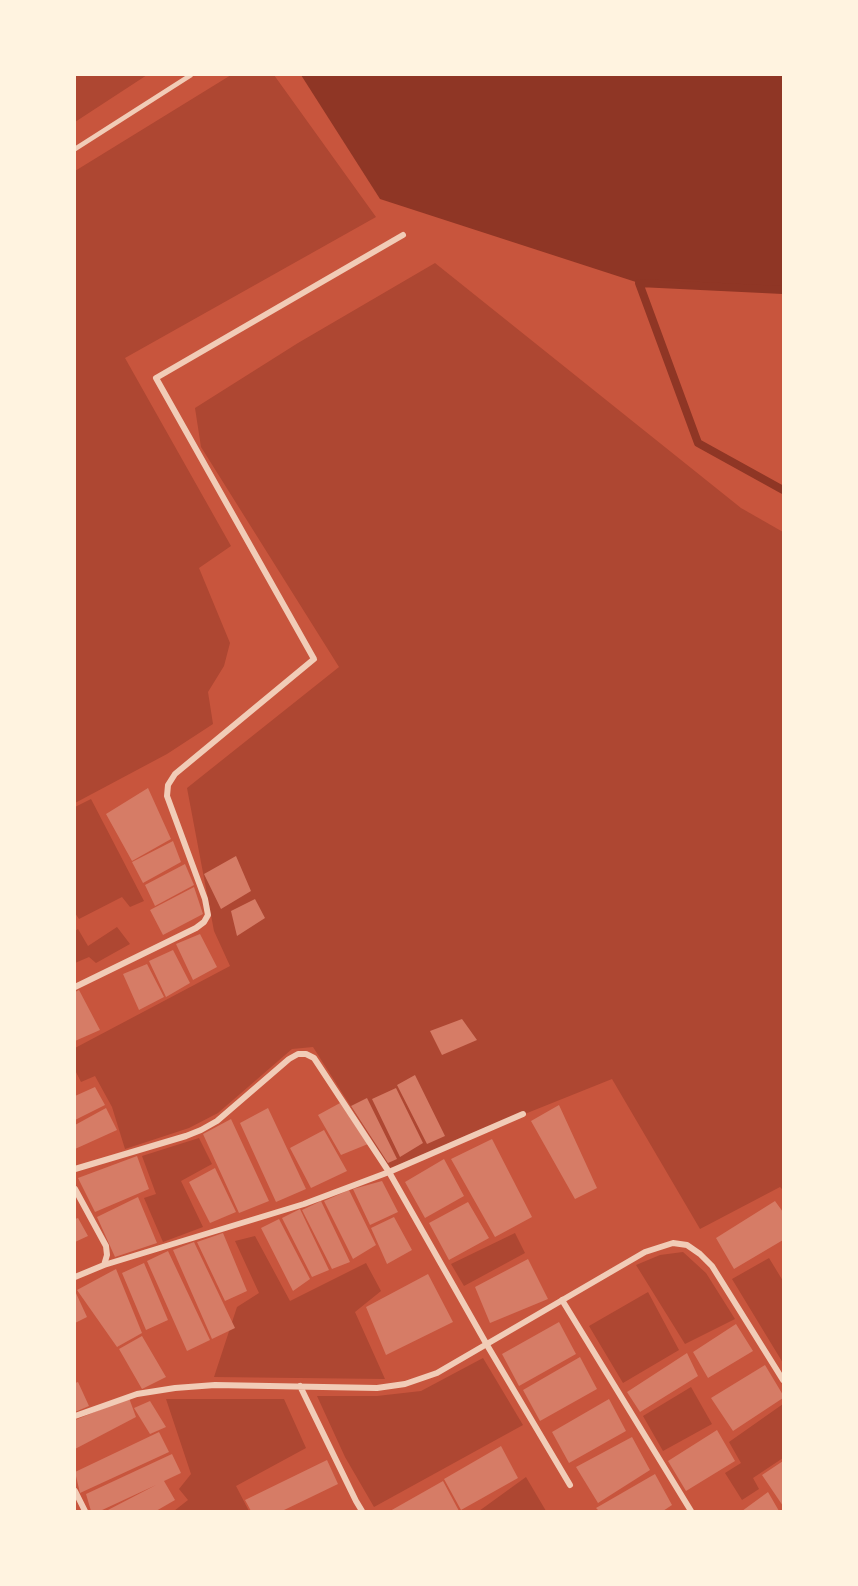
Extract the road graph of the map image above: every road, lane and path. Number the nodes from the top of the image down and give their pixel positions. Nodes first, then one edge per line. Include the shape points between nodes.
1 (191, 75) edge
2 (75, 149) edge
3 (403, 235) dead end
4 (75, 987) edge
5 (523, 1114) dead end
6 (75, 1169) edge
7 (389, 1172) junction
8 (75, 1189) edge
9 (104, 1265) junction
10 (75, 1277) edge
11 (562, 1300) junction
12 (487, 1345) junction
13 (783, 1380) edge
14 (300, 1386) junction
15 (75, 1416) edge
16 (570, 1485) dead end
17 (75, 1491) edge
18 (85, 1511) edge
19 (362, 1511) edge
20 (691, 1511) edge

1 - 2 lane
3 - 4 street via 156,378 314,659 175,774 168,784 166,796 205,899 204,921
5 - 7 street
6 - 7 street via 201,1130 298,1054 306,1054 314,1058
7 - 9 street via 304,1204
7 - 12 street
8 - 9 street via 106,1246
9 - 10 street
11 - 12 street
11 - 13 street via 645,1252 673,1242 687,1245 712,1266
11 - 20 street
12 - 14 street via 437,1373 405,1384 377,1388
12 - 16 street
14 - 15 street via 215,1384 175,1388 136,1394
14 - 19 street
17 - 18 street

